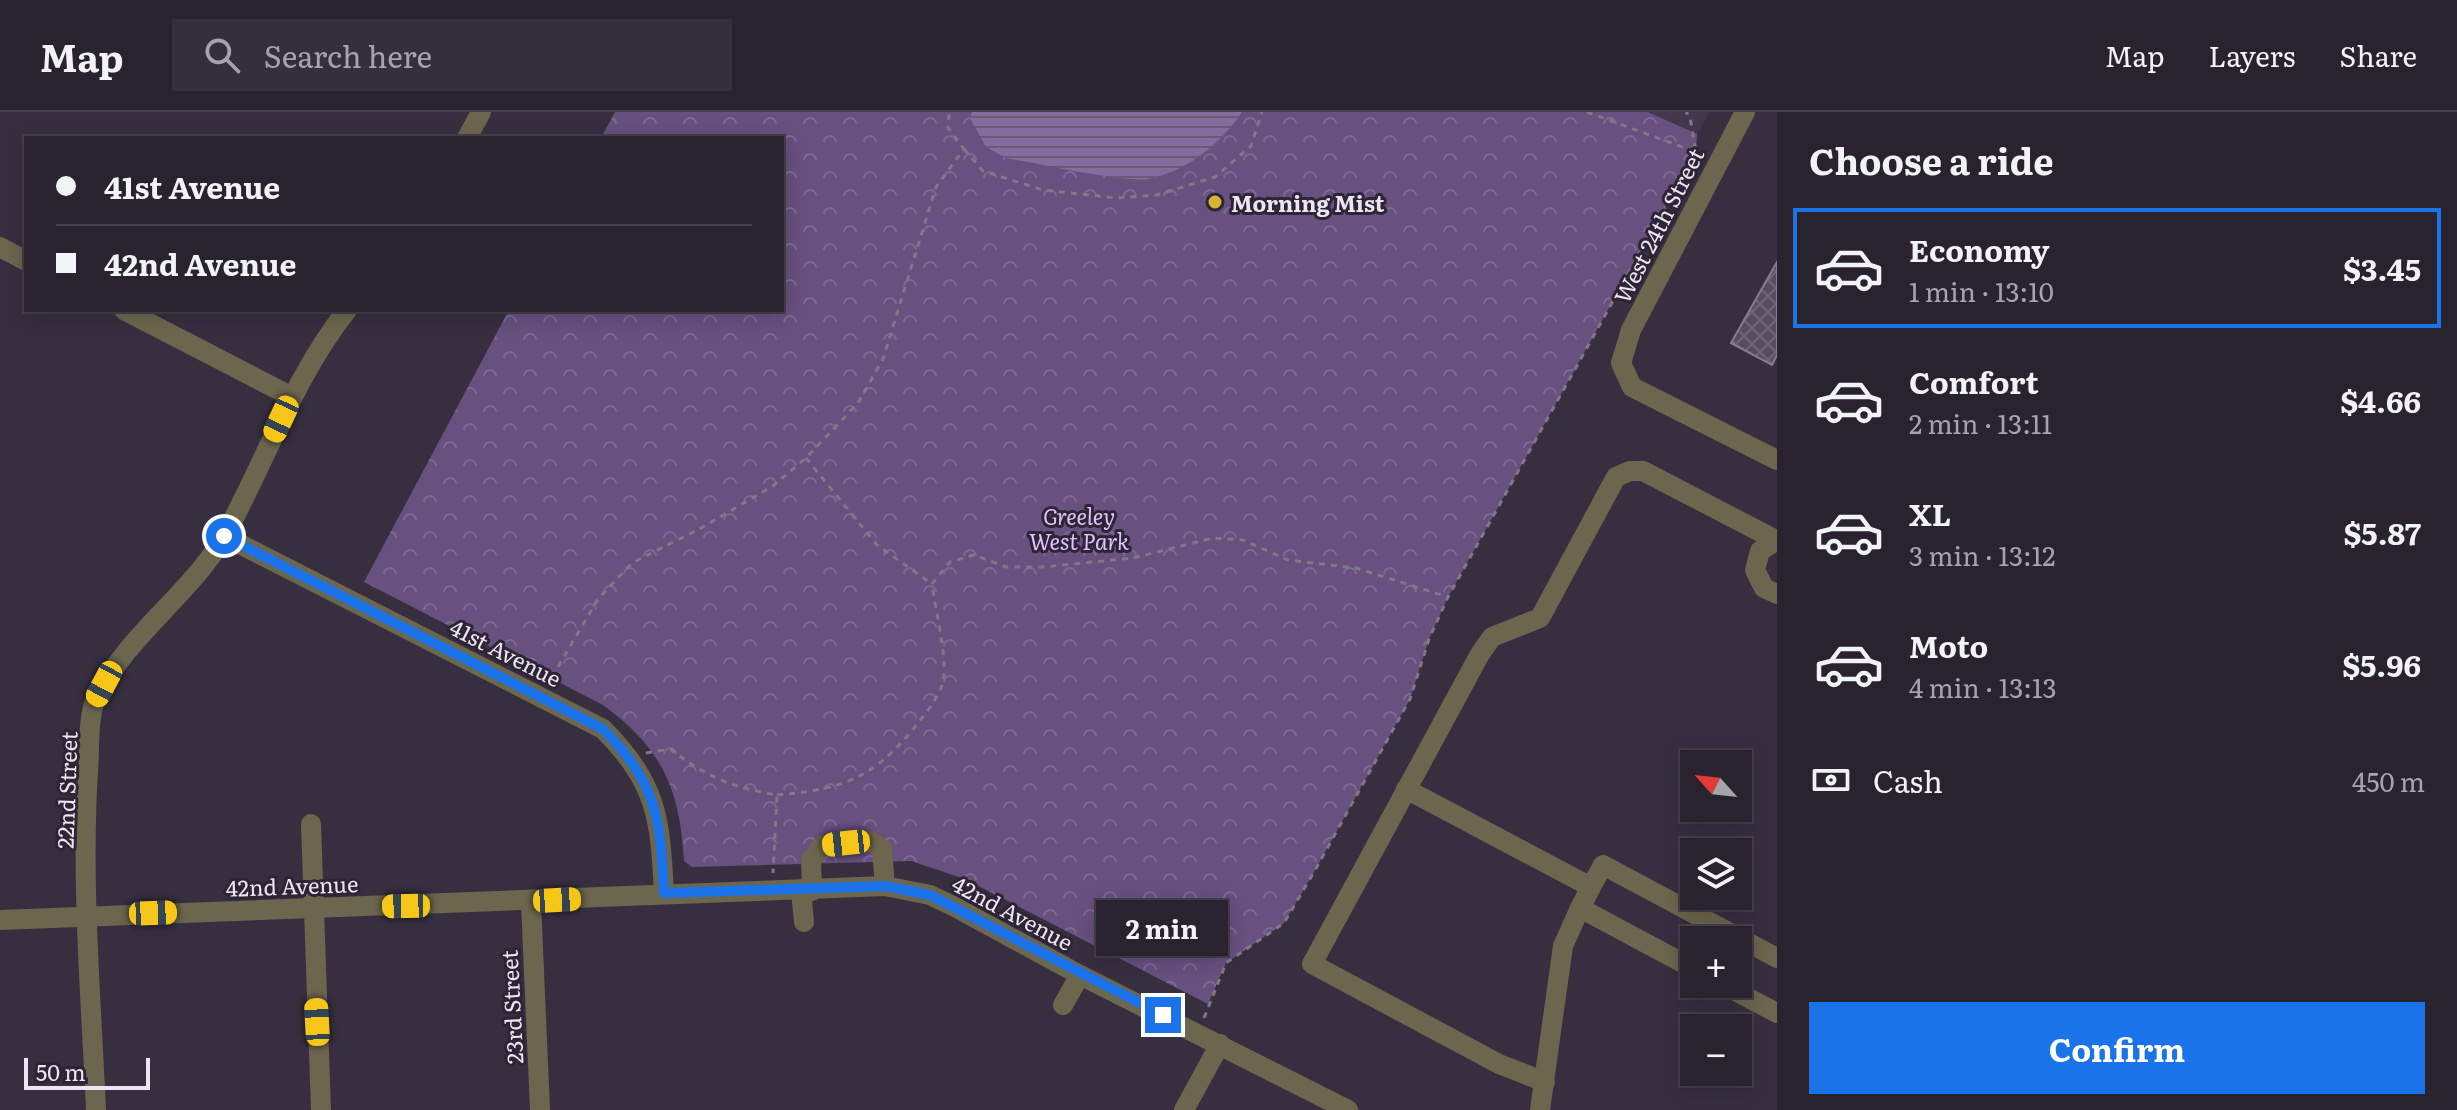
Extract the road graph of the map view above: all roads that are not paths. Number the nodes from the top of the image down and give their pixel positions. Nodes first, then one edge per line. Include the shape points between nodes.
1 (481, 112) edge
2 (1745, 112) edge
3 (468, 136) edge
4 (0, 247) edge
5 (24, 260) edge
6 (128, 312) edge
7 (345, 312) edge
8 (292, 397) junction
9 (1777, 460) edge
10 (224, 536) junction
11 (1775, 540) edge
12 (1777, 594) edge
13 (1406, 789) junction
14 (311, 824) dead end
15 (885, 886) junction
16 (1591, 887) junction
17 (806, 891) junction
18 (664, 893) junction
19 (531, 902) junction
20 (312, 908) junction
21 (1580, 908) junction
22 (87, 915) junction
23 (0, 920) edge
24 (804, 922) dead end
25 (1777, 958) edge
26 (1680, 962) edge
27 (1080, 975) junction
28 (1749, 998) edge
29 (1063, 1005) dead end
30 (1777, 1013) edge
31 (1220, 1044) junction
32 (1545, 1082) junction
33 (96, 1110) edge
34 (321, 1110) edge
35 (540, 1110) edge
36 (1184, 1110) edge
37 (1348, 1110) edge
38 (1540, 1110) edge

1 - 3 street
2 - 9 street, West 24th Street via 1631,330 1621,363 1632,387
4 - 5 street
6 - 8 street
7 - 8 street, 22nd Street via 319,345
8 - 10 street, 22nd Street
10 - 18 street, 41st Avenue via 603,729 631,758 654,800
10 - 22 street, 22nd Street via 114,665 94,703 86,800
11 - 12 street via 1760,551 1755,570 1764,588
11 - 13 street via 1643,471 1616,477 1540,618 1492,637
13 - 16 street
13 - 32 street via 1312,964 1499,1064
14 - 20 street
15 - 17 street, 42nd Avenue
15 - 17 street via 882,849 870,841 822,846 811,860
15 - 27 street, 42nd Avenue via 930,895
16 - 21 street
16 - 25 street via 1603,865
17 - 18 street, 42nd Avenue
17 - 24 street
18 - 19 street, 42nd Avenue
19 - 20 street, 42nd Avenue
19 - 35 street, 23rd Street
20 - 22 street, 42nd Avenue
20 - 34 street
21 - 26 street
21 - 32 street via 1563,946
22 - 23 street, 42nd Avenue
22 - 33 street, 22nd Street
27 - 29 street
27 - 31 street, 42nd Avenue
28 - 30 street
31 - 36 street
31 - 37 street, 42nd Avenue
32 - 38 street

